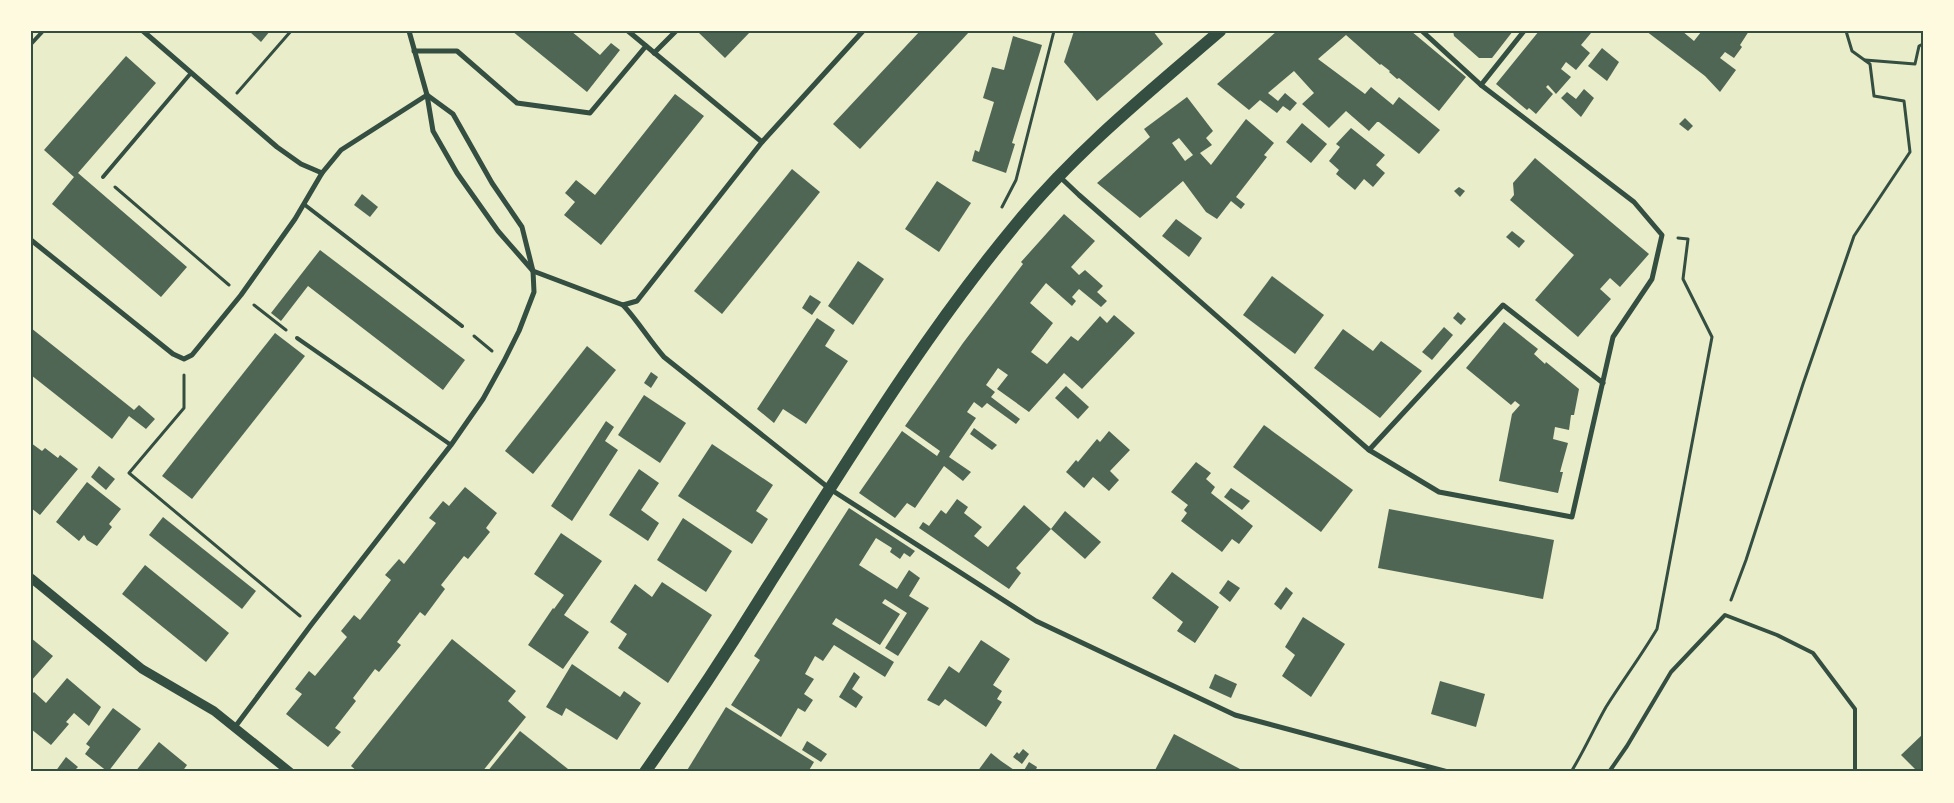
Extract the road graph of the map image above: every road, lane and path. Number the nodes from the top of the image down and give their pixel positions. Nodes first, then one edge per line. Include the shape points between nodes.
1 (43, 31) edge
2 (143, 31) edge
3 (291, 31) edge
4 (409, 31) edge
5 (628, 31) edge
6 (676, 31) edge
7 (862, 31) edge
8 (1054, 31) edge
9 (1220, 31) edge
10 (1422, 31) edge
11 (1524, 31) edge
12 (1846, 31) edge
13 (31, 44) edge
14 (1923, 44) edge
15 (646, 46) junction
16 (414, 51) junction
17 (654, 53) junction
18 (1865, 60) junction
19 (191, 73) junction
20 (1480, 85) junction
21 (427, 95) junction
22 (227, 104) junction
23 (762, 142) junction
24 (322, 173) junction
25 (1059, 175) junction
26 (103, 177) joint
27 (305, 205) junction
28 (1018, 222) junction
29 (1662, 235) junction
30 (31, 240) edge
31 (534, 271) junction
32 (241, 295) junction
33 (622, 305) junction
34 (462, 326) joint
35 (296, 338) joint
36 (184, 359) junction
37 (504, 361) junction
38 (1603, 383) junction
39 (451, 445) junction
40 (1369, 450) junction
41 (830, 489) junction
42 (31, 578) edge
43 (1725, 615) junction
44 (311, 625) junction
45 (235, 727) junction
46 (290, 772) edge
47 (645, 772) edge
48 (1448, 772) edge
49 (1571, 772) edge
50 (1608, 772) edge
51 (1855, 772) edge

1 - 13 lane
2 - 19 street
3 - 22 path
4 - 16 street
5 - 15 street
6 - 17 street
7 - 23 street
8 - 28 path via 1016,180 1002,207
9 - 25 main road via 1117,119
10 - 20 street
11 - 20 street
12 - 18 path via 1852,51
14 - 18 path via 1915,64
15 - 16 street via 590,113 517,103 457,51
15 - 17 street
16 - 21 street
17 - 23 street
18 - 43 path via 1870,64 1874,96 1904,101 1910,152 1854,236
19 - 22 street
19 - 26 lane
20 - 29 street via 1634,202
21 - 24 street via 341,150
21 - 31 street via 433,131 457,173 498,231
21 - 31 street via 453,114 492,183 522,227
22 - 24 street via 277,147 301,164
23 - 33 street via 637,301
24 - 27 street
25 - 28 main road
25 - 40 street
26 - 32 path
27 - 32 street
27 - 34 lane
28 - 41 main road via 963,290 916,356
29 - 38 street via 1652,279 1613,337
29 - 49 path via 1688,239 1683,279 1712,337 1657,629 1604,710
30 - 36 street via 173,354
31 - 33 street
31 - 37 street via 534,292
32 - 35 path
32 - 36 street via 192,355
33 - 41 street via 639,322 664,357
34 - 37 path
35 - 39 lane
36 - 44 path via 184,408 129,473
37 - 39 street via 483,399
38 - 40 street via 1503,305
38 - 40 street via 1572,517 1439,492
39 - 44 street
41 - 47 main road
41 - 48 street via 1036,621 1154,678 1235,715
42 - 45 street via 142,670 214,711
43 - 50 lane via 1671,672 1628,746
43 - 51 lane via 1777,634 1814,653 1855,709
44 - 45 street
45 - 46 street

